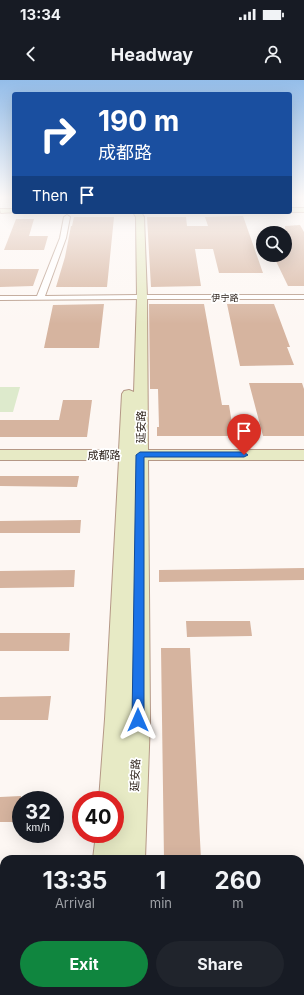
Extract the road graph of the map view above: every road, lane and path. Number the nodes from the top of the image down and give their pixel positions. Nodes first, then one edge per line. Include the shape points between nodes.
1 (63, 239) edge
2 (135, 239) edge
3 (141, 239) edge
4 (139, 297) junction
5 (304, 297) edge
6 (0, 298) edge
7 (40, 298) junction
8 (0, 455) edge
9 (134, 455) junction
10 (304, 455) edge
11 (113, 791) edge
12 (108, 843) edge
13 (107, 855) edge
14 (132, 855) edge

1 - 7 street
2 - 4 street, 延安路
3 - 9 street, 延安路 via 142,297
4 - 5 street, 伊宁路
4 - 7 street, 伊宁路
4 - 9 street, 延安路
6 - 7 street, 伊宁路
8 - 9 street, 成都路
9 - 10 street, 成都路
9 - 11 street, 延安路
9 - 14 street, 延安路 via 138,720
12 - 13 street

